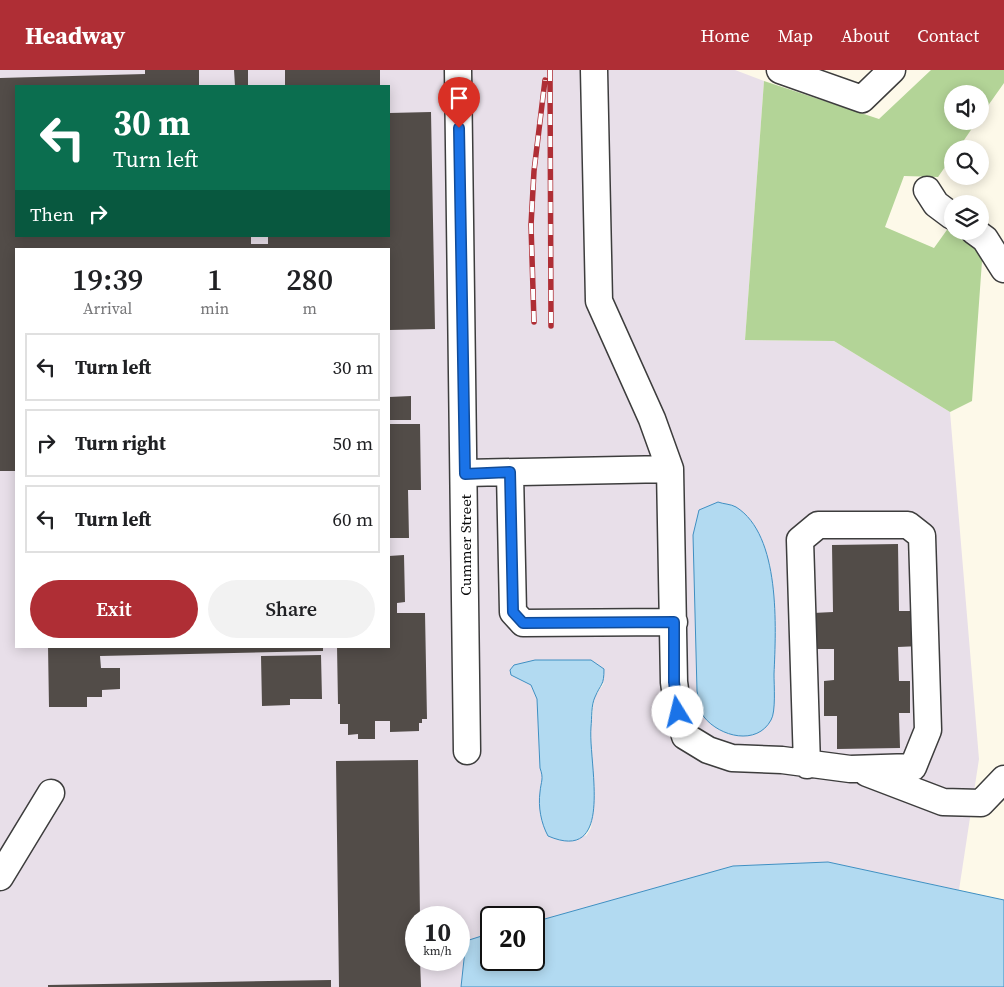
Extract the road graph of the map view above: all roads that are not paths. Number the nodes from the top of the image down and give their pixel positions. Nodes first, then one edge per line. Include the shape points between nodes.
1 (458, 70) edge
2 (594, 70) edge
3 (780, 70) edge
4 (892, 70) edge
5 (927, 190) dead end
6 (944, 210) edge
7 (986, 240) edge
8 (1004, 269) edge
9 (670, 469) junction
10 (510, 472) junction
11 (465, 474) junction
12 (674, 622) junction
13 (466, 751) dead end
14 (806, 765) junction
15 (857, 769) junction
16 (1004, 780) edge
17 (51, 793) dead end
18 (0, 877) edge

1 - 11 street, Cummer Street
2 - 9 street via 599,301 652,419
3 - 4 street via 862,99
5 - 6 street
7 - 8 street
9 - 10 street
9 - 12 street
10 - 11 street
10 - 12 street via 513,612 523,623
11 - 13 street, Cummer Street
12 - 14 street via 674,682 685,736 708,750 732,758 782,760
14 - 15 street
14 - 15 street via 800,540 818,525 908,525 922,536 928,730 913,767
15 - 16 street via 943,802 981,803
17 - 18 street

